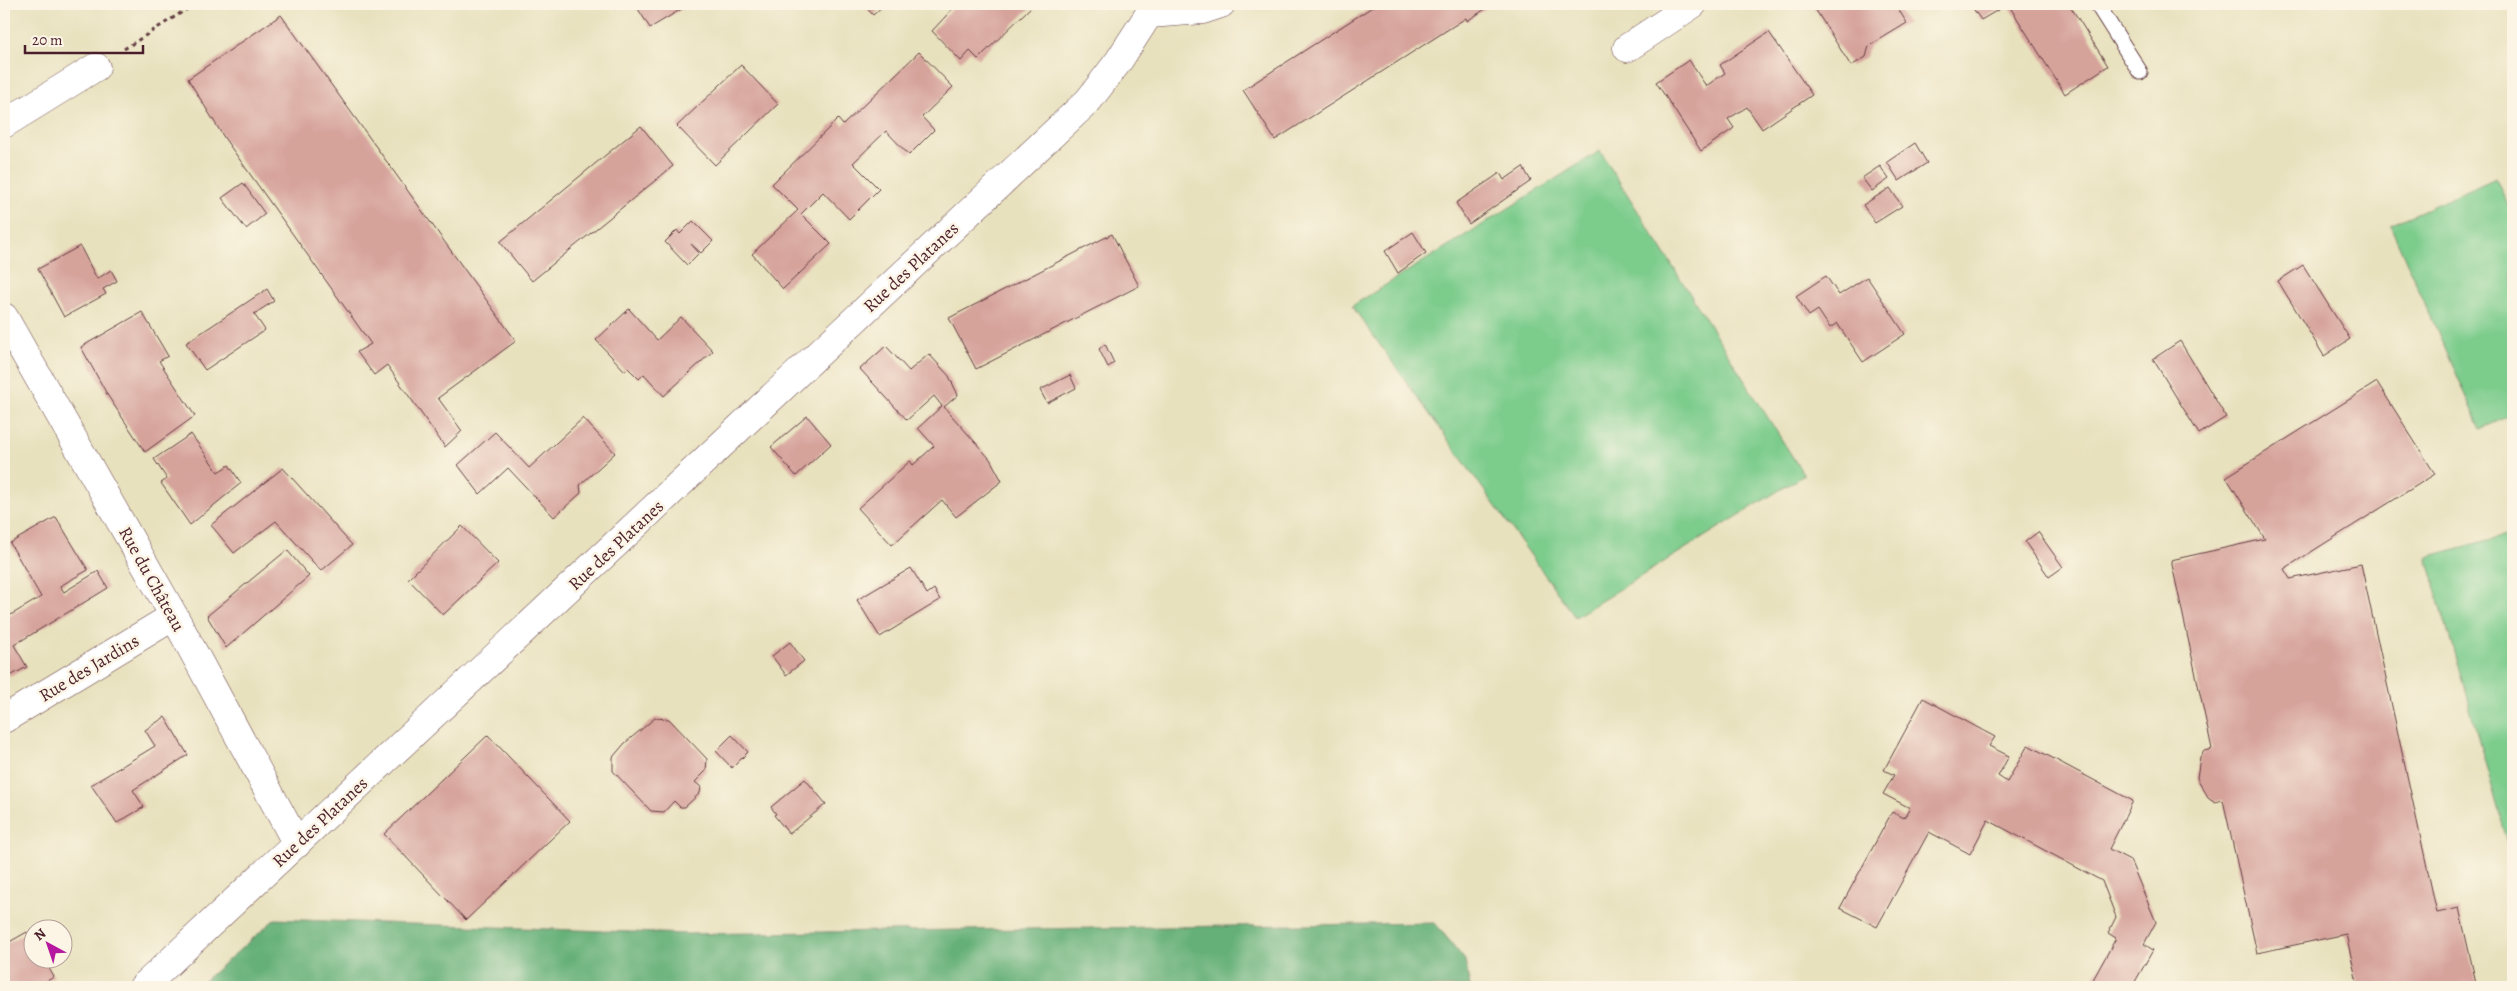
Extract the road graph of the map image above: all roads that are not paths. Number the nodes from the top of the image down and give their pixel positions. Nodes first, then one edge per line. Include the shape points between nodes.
1 (1221, 4) edge
2 (1693, 4) edge
3 (2097, 4) edge
4 (1144, 9) edge
5 (1627, 48) dead end
6 (96, 67) road end
7 (2140, 72) dead end
8 (4, 124) edge
9 (4, 317) edge
10 (174, 616) junction
11 (4, 719) edge
12 (297, 844) junction
13 (143, 987) edge

1 - 4 street via 1203,10
2 - 5 street
3 - 7 lane
4 - 12 street, Rue des Platanes via 1118,62 1088,101
6 - 8 street
9 - 10 street, Rue du Château
10 - 11 street, Rue des Jardins
10 - 12 street, Rue du Château
12 - 13 street, Rue des Platanes

